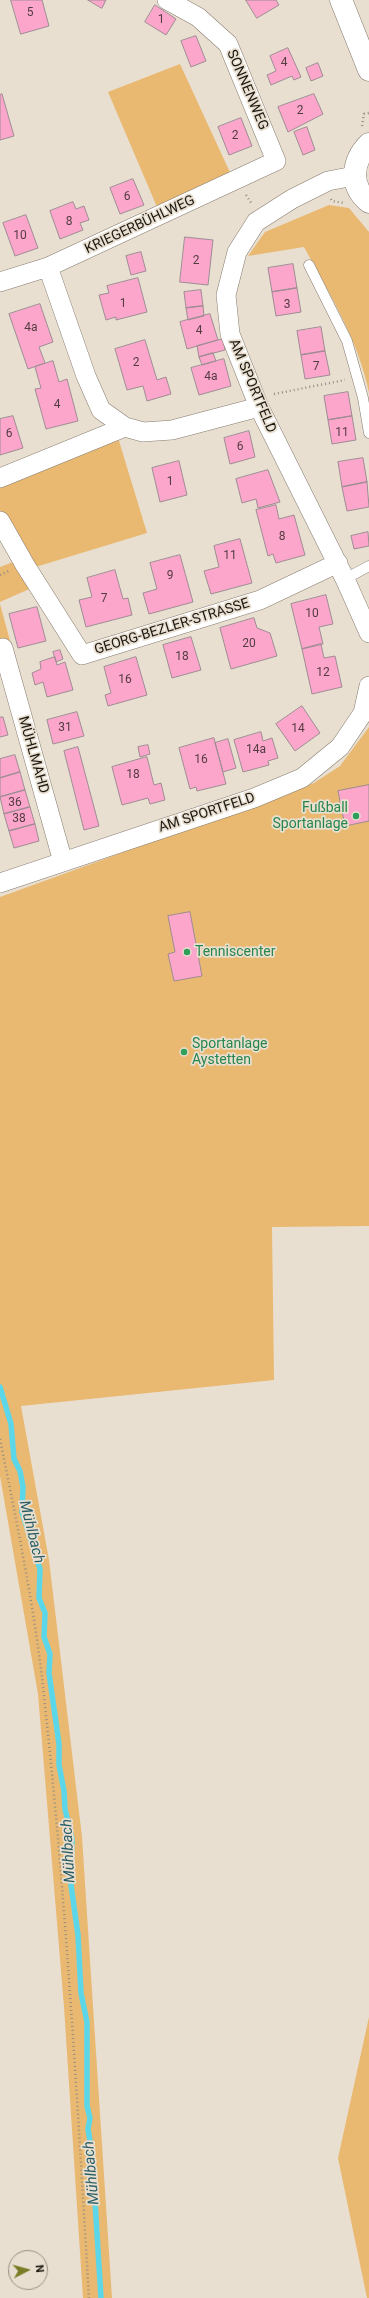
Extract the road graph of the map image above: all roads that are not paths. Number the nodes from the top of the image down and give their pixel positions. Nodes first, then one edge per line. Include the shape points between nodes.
1 (167, 0) edge
2 (341, 0) edge
3 (367, 59) edge
4 (369, 144) edge
5 (276, 161) joint
6 (354, 176) junction
7 (369, 202) edge
8 (309, 265) dead end
9 (48, 267) junction
10 (0, 282) edge
11 (257, 402) junction
12 (125, 427) junction
13 (369, 433) edge
14 (0, 478) edge
15 (0, 521) edge
16 (369, 566) edge
17 (342, 571) junction
18 (369, 633) edge
19 (3, 648) dead end
20 (369, 686) edge
21 (63, 862) junction
22 (0, 883) edge

1 - 5 street, SONNENWEG via 198,18 228,44
2 - 3 main road
4 - 6 main road via 361,152
5 - 9 street, KRIEGERBÜHLWEG
6 - 7 main road via 356,187
6 - 11 street, AM SPORTFELD via 328,181 262,218 256,222 237,252 226,295 230,334
8 - 13 lane via 347,341 358,378
9 - 10 street, KRIEGERBÜHLWEG
9 - 12 street via 86,376 101,410
11 - 12 street via 172,430 143,432
11 - 17 street, AM SPORTFELD
12 - 14 street
15 - 17 street, GEORG-BEZLER-STRASSE via 82,655 260,600
16 - 17 lane
17 - 18 street, AM SPORTFELD
19 - 21 street, MÜHLMAHD
20 - 21 street, AM SPORTFELD via 363,713 340,747 302,778 254,798
21 - 22 street, AM SPORTFELD

